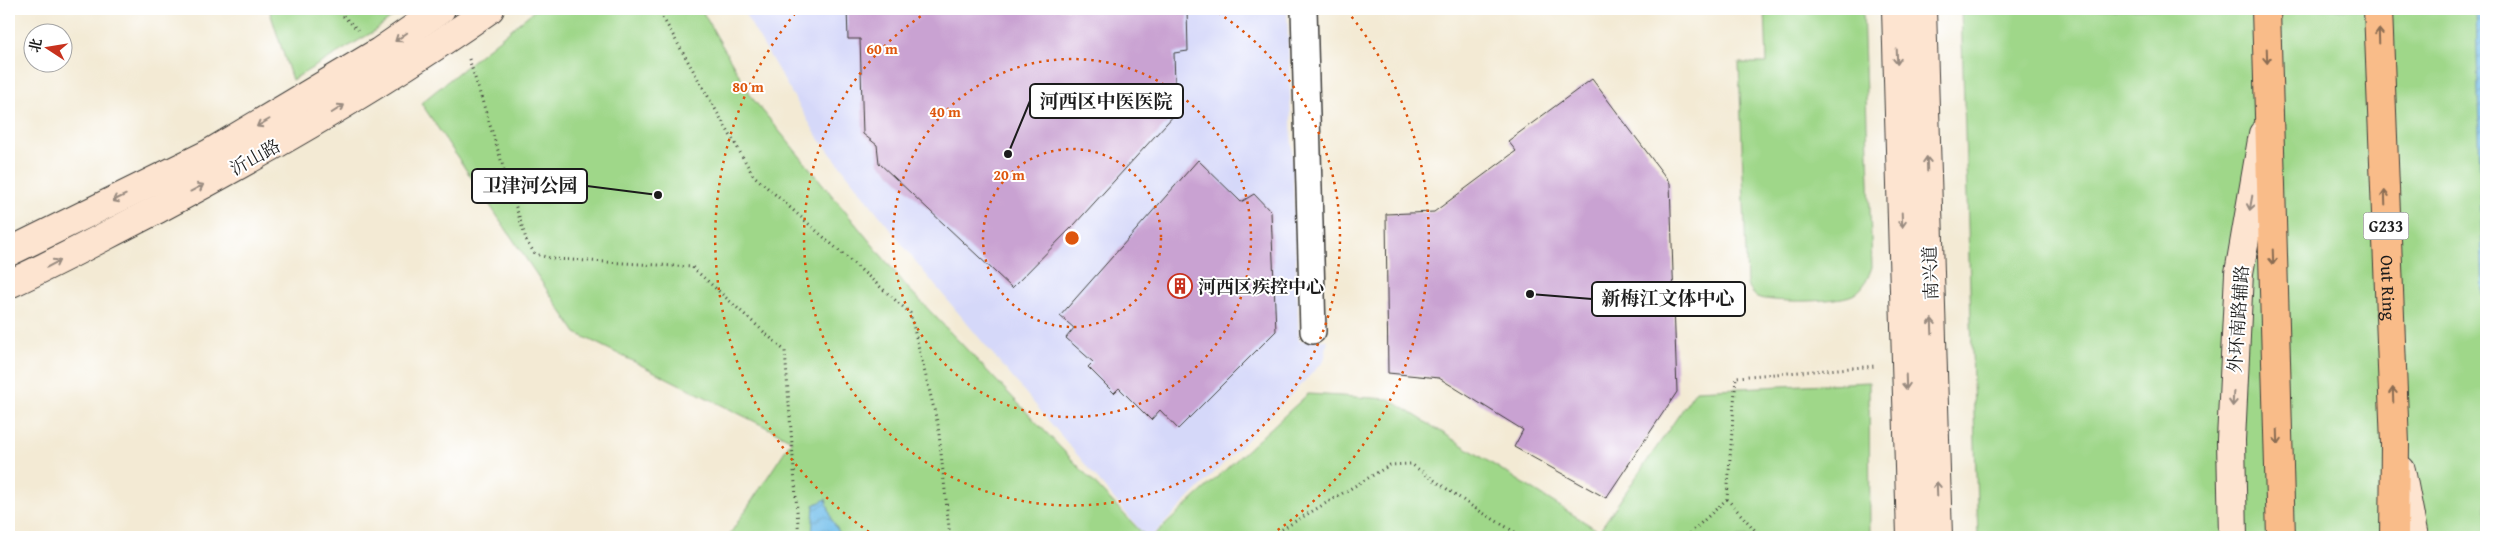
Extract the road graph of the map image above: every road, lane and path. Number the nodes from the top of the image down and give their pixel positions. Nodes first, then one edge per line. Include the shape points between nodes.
1 (441, 9) edge
2 (490, 9) edge
3 (658, 9) edge
4 (1304, 9) edge
5 (1896, 9) edge
6 (1922, 9) edge
7 (2266, 9) edge
8 (2378, 9) edge
9 (459, 30) junction
10 (2269, 103) junction
11 (9, 252) edge
12 (9, 284) edge
13 (1313, 331) dead end
14 (1906, 364) junction
15 (2395, 444) junction
16 (1726, 499) junction
17 (800, 537) edge
18 (950, 537) edge
19 (1269, 537) edge
20 (1522, 537) edge
21 (1686, 537) edge
22 (1761, 537) edge
23 (1911, 537) edge
24 (1938, 537) edge
25 (2233, 537) edge
26 (2280, 537) edge
27 (2394, 537) edge
28 (2414, 537) edge

1 -> 11 street, 沂山路 via 379,52 210,154
2 - 9 street, 沂山路
3 - 18 path via 753,175 910,313 938,425
4 - 13 street
5 -> 14 street, 南兴道
24 -> 6 street, 南兴道
7 -> 10 highway
15 -> 8 highway, Out Ring / G233
12 -> 9 street, 沂山路 via 46,268 240,166 327,116
9 - 17 path via 527,242 536,254 554,259 692,267 785,351
10 -> 25 street, 外环南路辅路 via 2239,273 2231,440
10 -> 26 highway
14 - 16 path via 1736,377
14 -> 23 street, 南兴道
15 - 27 highway, Out Ring / G233
15 - 28 street
16 - 21 path
16 - 22 path
19 - 20 path via 1390,465 1411,464

